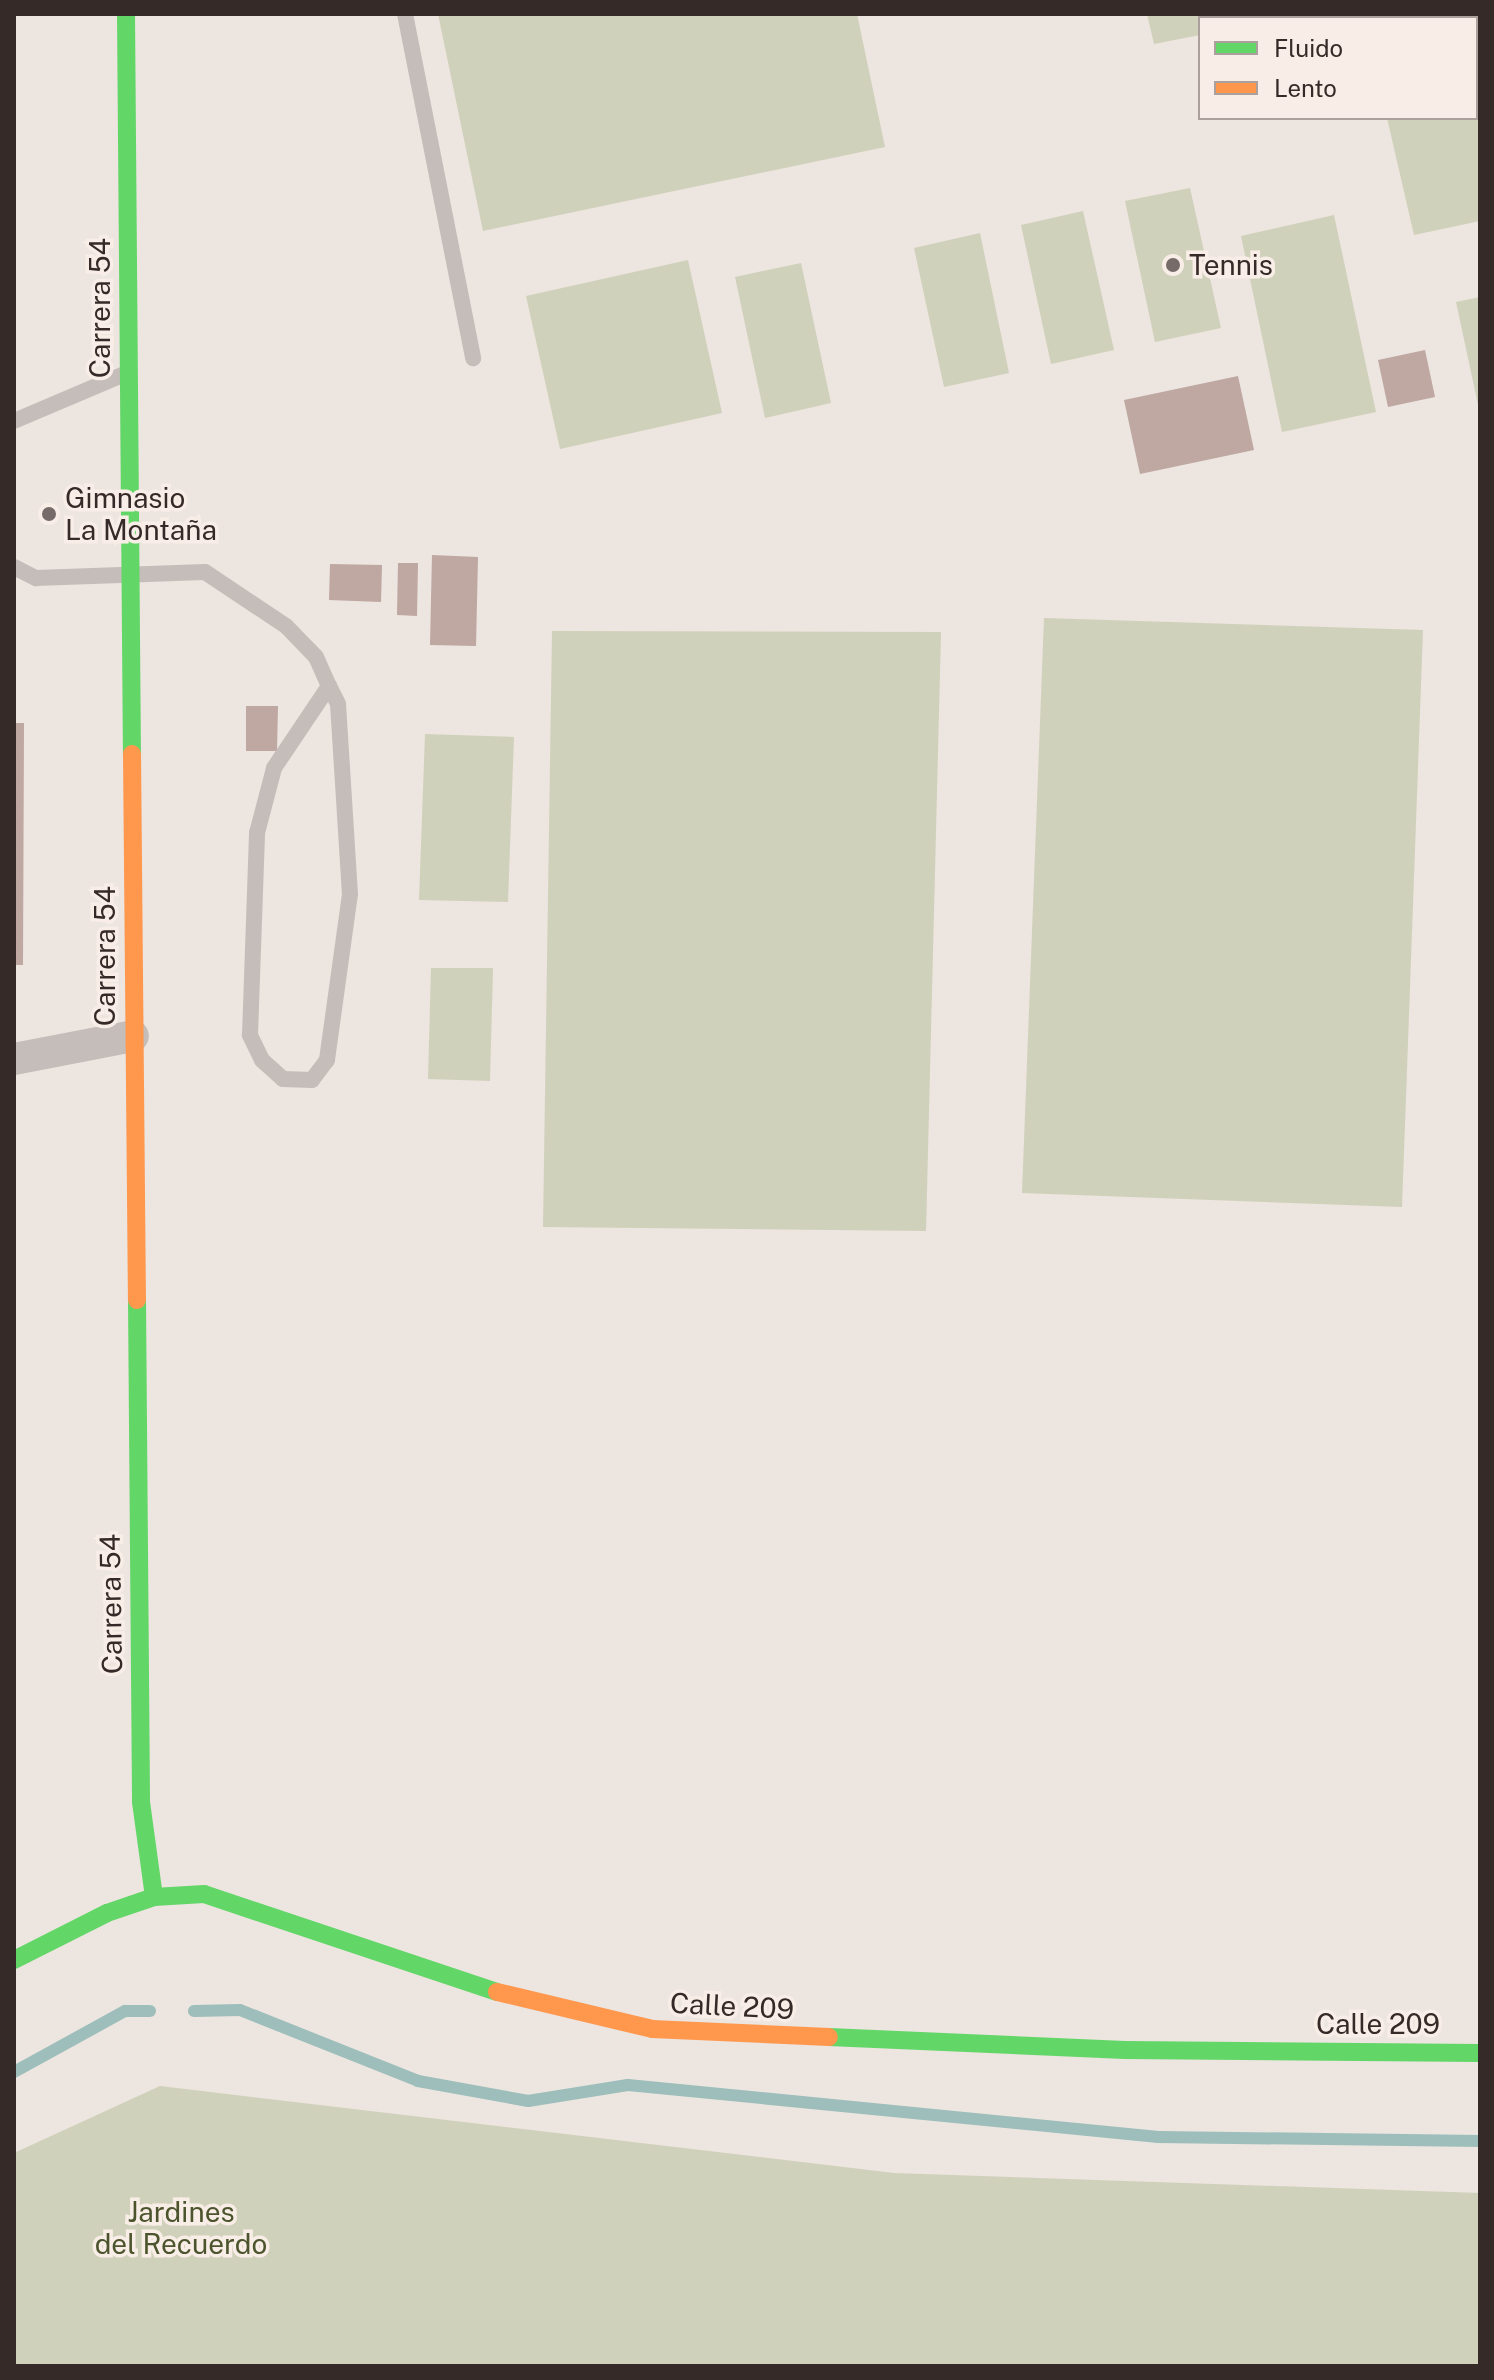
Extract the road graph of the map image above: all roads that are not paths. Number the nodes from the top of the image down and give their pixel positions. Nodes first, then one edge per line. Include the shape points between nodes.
1 (126, 14) edge
2 (405, 14) edge
3 (473, 358) dead end
4 (128, 373) junction
5 (14, 421) edge
6 (14, 567) edge
7 (131, 578) junction
8 (329, 686) junction
9 (133, 1036) junction
10 (14, 1059) edge
11 (154, 1897) junction
12 (14, 1960) edge
13 (1480, 2053) edge

1 - 4 street, Carrera 54
2 - 3 lane
4 - 5 lane
4 - 7 street, Carrera 54
6 - 7 lane via 36,578
7 - 8 lane via 205,572 233,586 286,626 316,657
7 - 9 street, Carrera 54
8 - 8 lane via 339,717 350,894 336,1032 312,1080 283,1079 262,1060 250,1035 257,833 274,768
9 - 10 street
9 - 11 street, Carrera 54 via 141,1802
11 - 12 street, Calle 209
11 - 13 street, Calle 209 via 204,1894 247,1903 509,1996 652,2029 1047,2048

